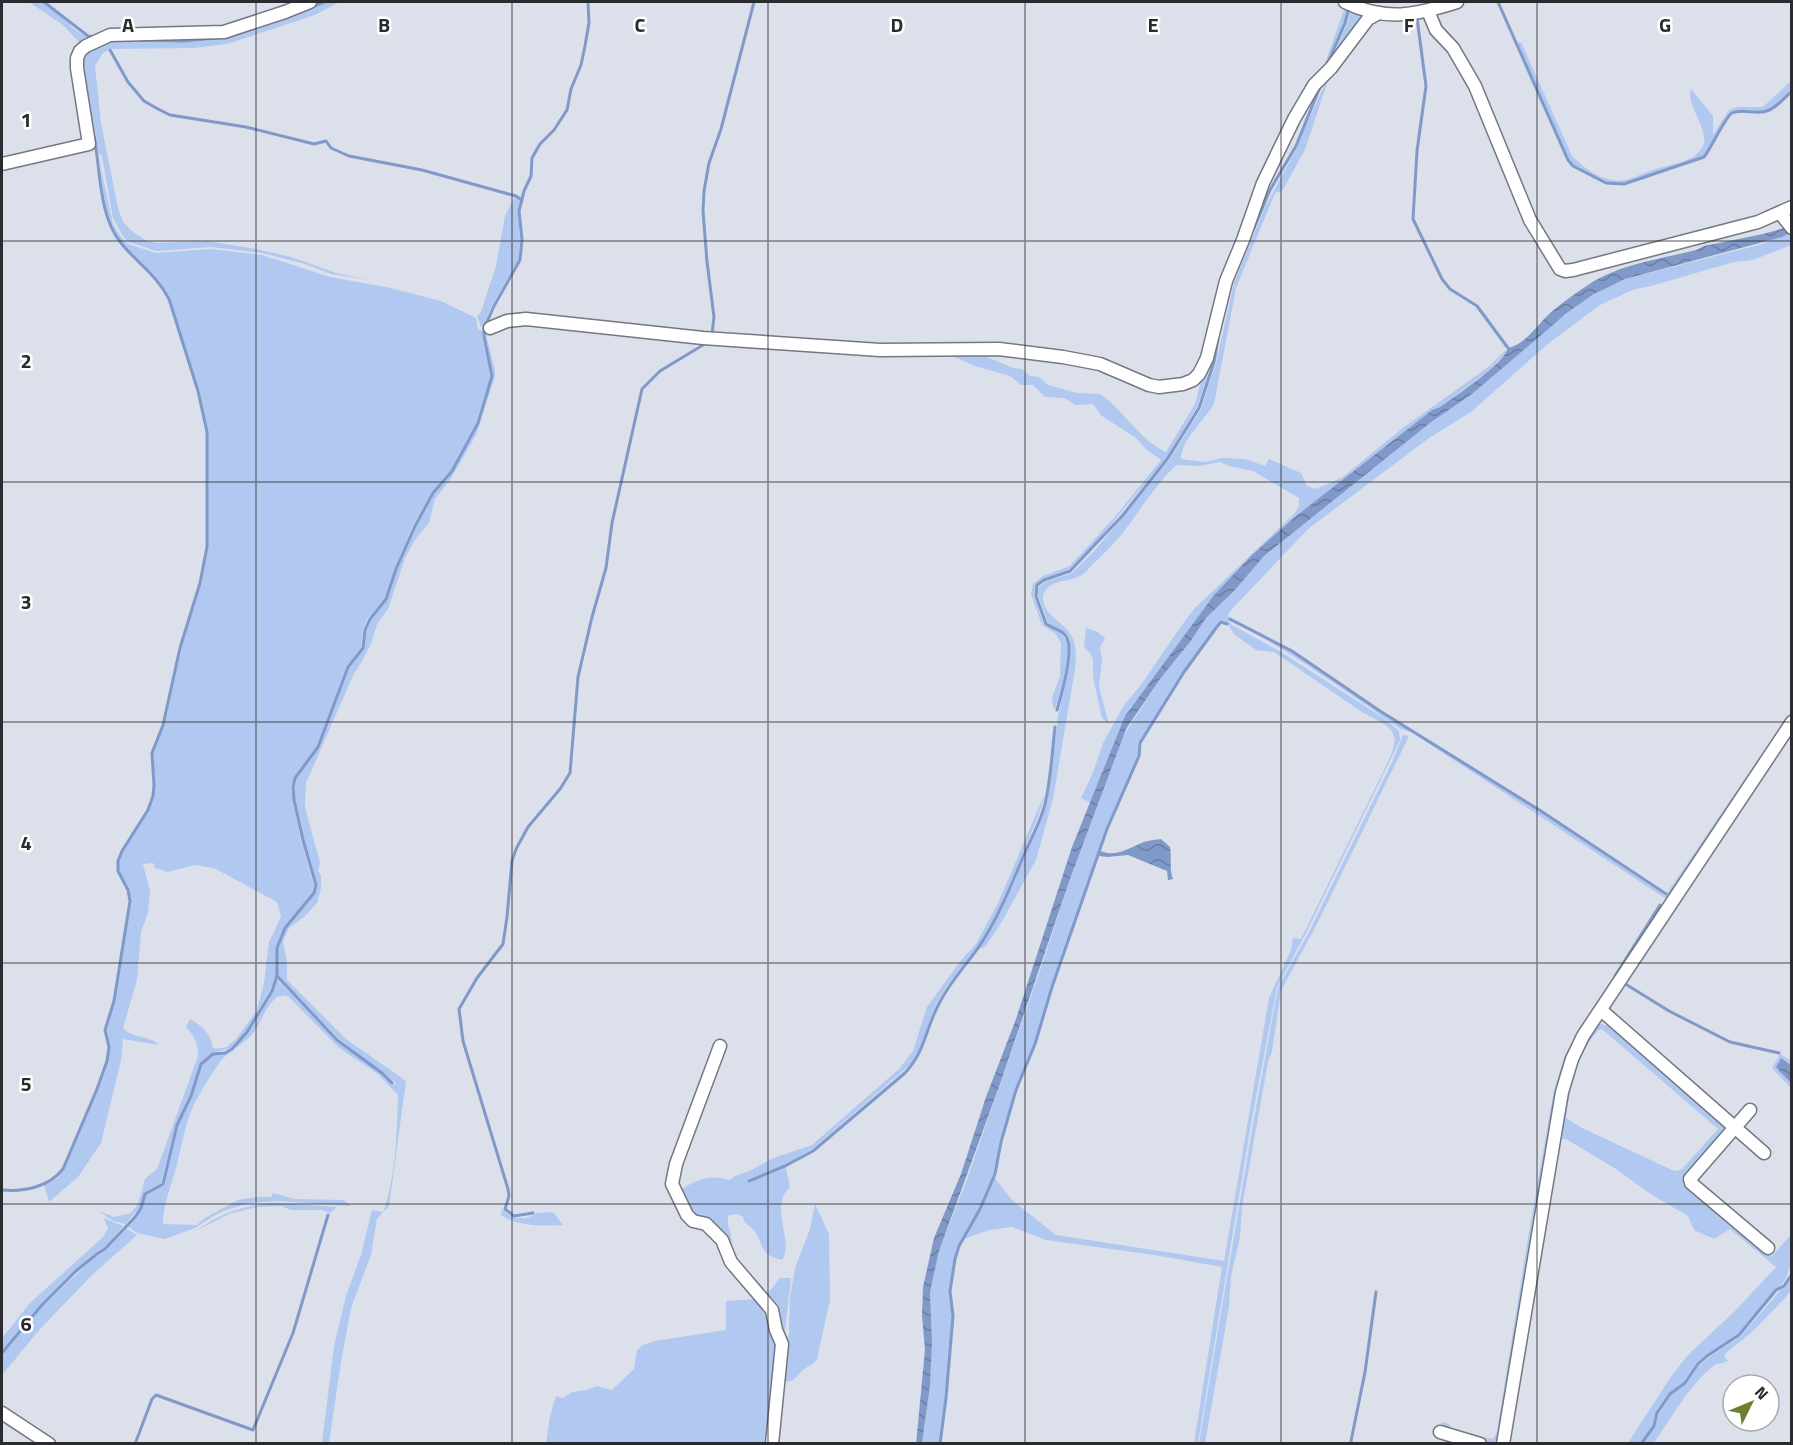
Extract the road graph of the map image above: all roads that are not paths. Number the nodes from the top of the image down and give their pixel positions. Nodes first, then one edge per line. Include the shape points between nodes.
1 (310, 2) edge
2 (1345, 2) edge
3 (1457, 2) edge
4 (1428, 11) junction
5 (1379, 13) junction
6 (2, 164) edge
7 (1791, 207) edge
8 (1780, 213) junction
9 (1791, 228) edge
10 (490, 328) dead end
11 (1791, 722) edge
12 (1601, 1010) junction
13 (720, 1046) dead end
14 (1750, 1110) dead end
15 (1734, 1128) junction
16 (1764, 1154) dead end
17 (1768, 1248) dead end
18 (2, 1413) edge
19 (1440, 1432) dead end
20 (49, 1443) edge
21 (772, 1443) edge
22 (1480, 1443) edge
23 (1503, 1443) edge

1 - 6 street via 224,32 110,35 86,46 80,51 76,68 89,144
2 - 5 street
3 - 4 street
4 - 5 street
4 - 8 street via 1436,30 1475,86 1530,219 1560,269 1573,270 1719,234
5 - 10 street via 1368,19 1314,85 1294,118 1263,183 1226,280 1208,358 1199,374 1183,384 1149,385 1100,364 999,349 890,350 703,338 526,319
7 - 8 street
8 - 9 street
11 - 12 street
12 - 15 street
12 - 23 street via 1577,1047 1564,1079
13 - 21 street via 672,1184 687,1215 715,1232 731,1262 771,1310 783,1344
14 - 15 street
15 - 16 street
15 - 17 street via 1691,1176 1691,1183
18 - 20 street
19 - 22 street

